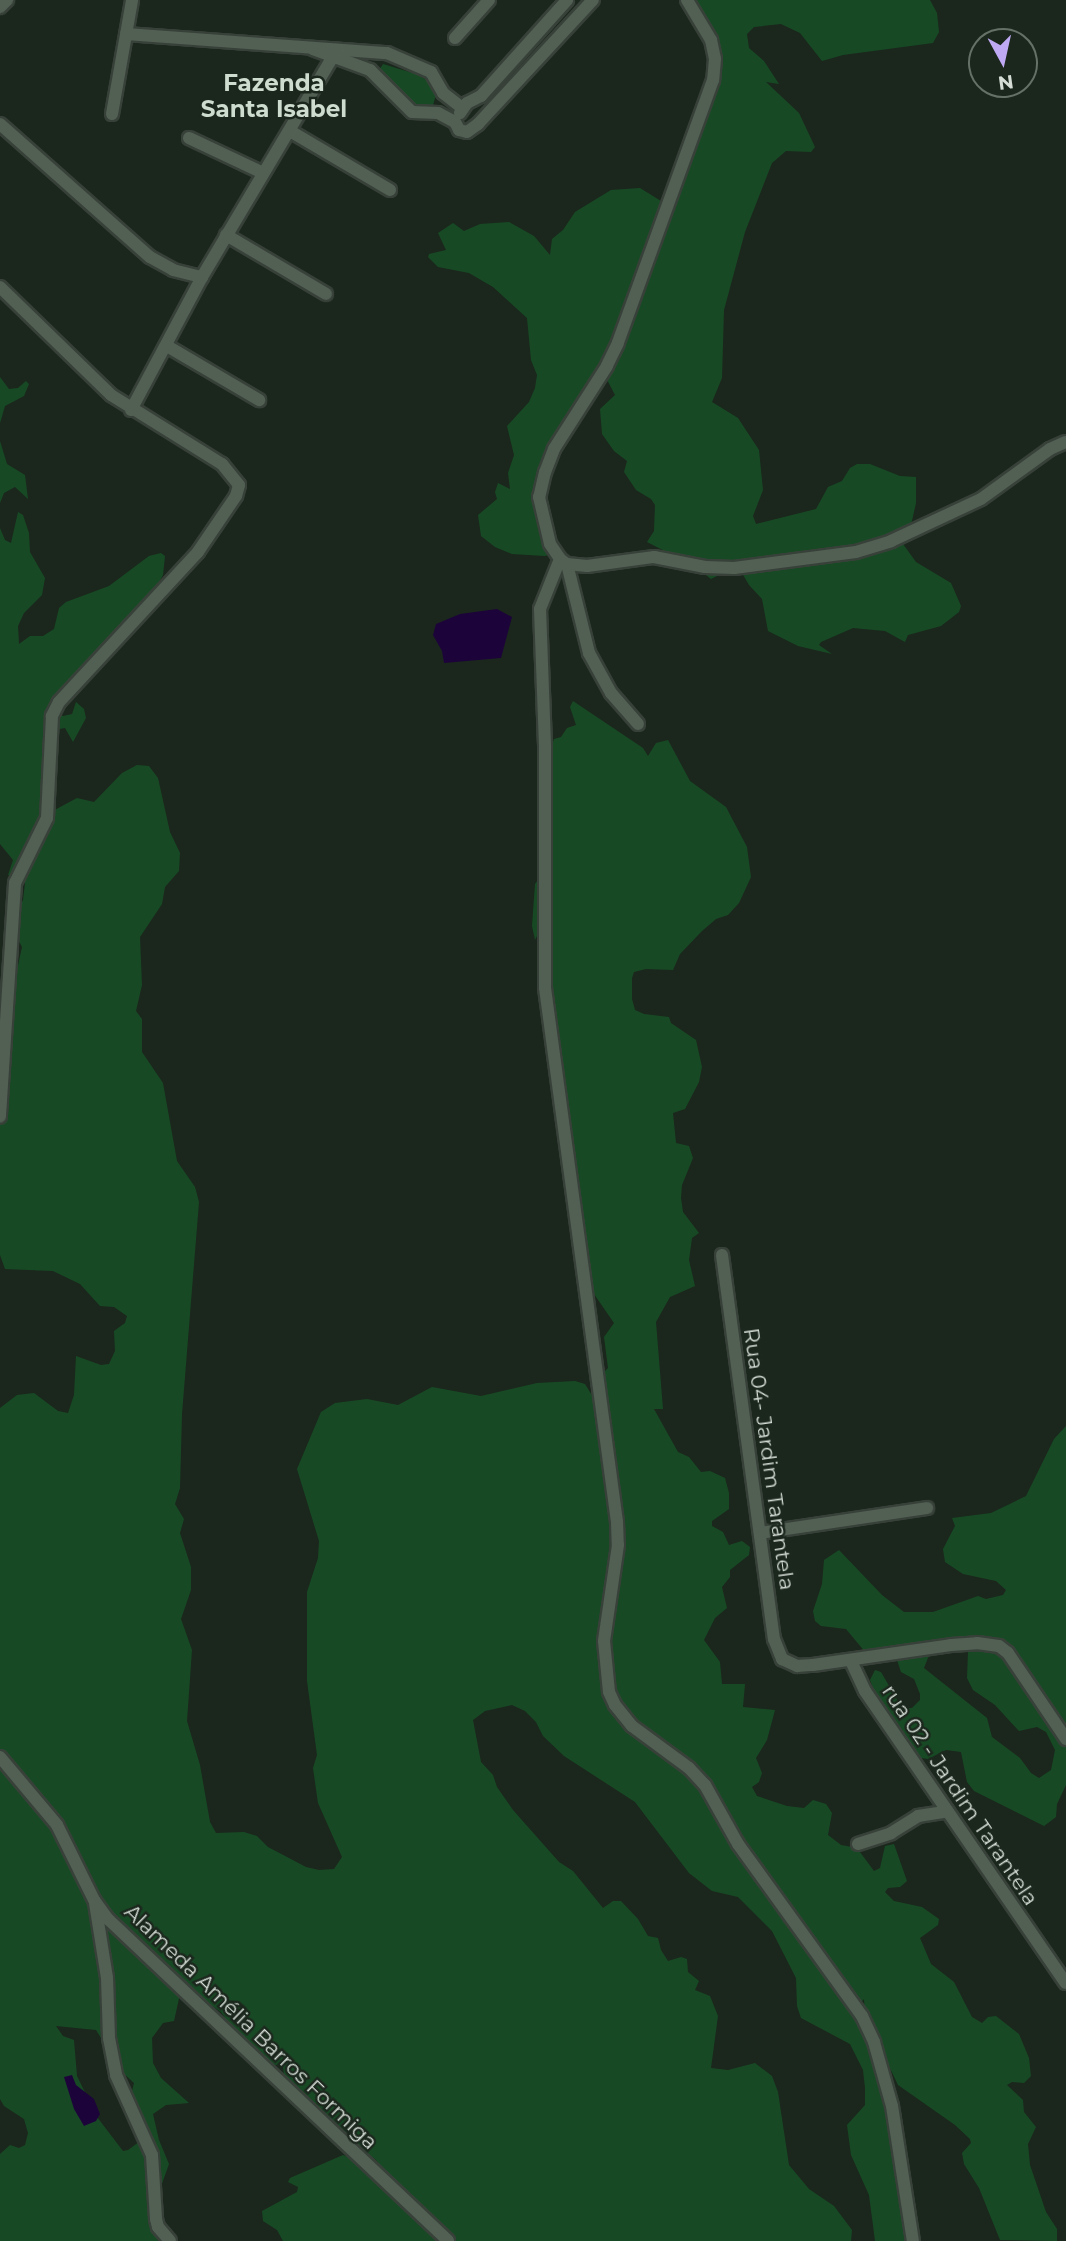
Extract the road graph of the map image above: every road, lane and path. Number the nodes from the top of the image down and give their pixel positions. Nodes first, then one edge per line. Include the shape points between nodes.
1 (7, 0) edge
2 (132, 0) edge
3 (489, 0) edge
4 (567, 0) edge
5 (593, 0) edge
6 (687, 0) edge
7 (0, 7) edge
8 (127, 34) junction
9 (455, 38) dead end
10 (334, 54) junction
11 (443, 93) junction
12 (481, 96) junction
13 (463, 108) junction
14 (493, 108) junction
15 (432, 112) junction
16 (112, 114) dead end
17 (455, 122) junction
18 (0, 124) edge
19 (290, 131) junction
20 (189, 138) dead end
21 (263, 173) junction
22 (390, 190) dead end
23 (226, 235) junction
24 (202, 277) junction
25 (0, 287) edge
26 (326, 294) dead end
27 (167, 346) junction
28 (259, 400) dead end
29 (131, 410) junction
30 (1066, 442) edge
31 (564, 562) junction
32 (638, 724) dead end
33 (0, 1117) edge
34 (722, 1255) dead end
35 (927, 1508) dead end
36 (760, 1533) junction
37 (851, 1661) junction
38 (1066, 1739) edge
39 (0, 1757) edge
40 (948, 1811) junction
41 (858, 1844) dead end
42 (94, 1900) junction
43 (1066, 1983) edge
44 (170, 2241) edge
45 (447, 2241) edge
46 (913, 2241) edge

1 - 7 street
2 - 8 street
3 - 9 street
4 - 12 street
5 - 14 street
6 - 31 street via 711,40 713,80 618,343 555,449 539,497 550,544
8 - 10 street
8 - 16 street
10 - 11 street via 387,52 413,61 438,79
10 - 15 street via 370,70 412,112
10 - 19 street
11 - 13 street
11 - 15 street
12 - 13 street
12 - 14 street
13 - 17 street
14 - 17 street via 467,132 459,130
15 - 17 street
18 - 24 street via 150,257 173,270
19 - 21 street
19 - 22 street
20 - 21 street
21 - 23 street
23 - 24 street
23 - 26 street
24 - 27 street
25 - 29 street
27 - 28 street
27 - 29 street
29 - 33 street via 222,464 239,490 202,545 59,702 52,716 47,818 15,884
30 - 31 street via 981,499 891,541 856,552 734,568 654,557 587,566
31 - 32 street via 589,653 611,693
31 - 46 street via 540,609 544,977 617,1522 604,1641 609,1692 632,1726 664,1747 705,1785 738,1844 862,2016 892,2106
34 - 36 street, Rua 04- Jardim Tarantela
35 - 36 street
36 - 37 street, Rua 04- Jardim Tarantela via 777,1651 787,1663 797,1666
37 - 38 street via 977,1643 999,1646
37 - 40 street, rua 02 - Jardim Tarantela via 866,1692
39 - 42 street, Alameda Amélia Barros Formiga via 57,1825
40 - 41 street via 918,1816 891,1833
40 - 43 street, rua 02 - Jardim Tarantela
42 - 44 street via 116,2075 152,2155 156,2219
42 - 45 street, Alameda Amélia Barros Formiga via 122,1933

